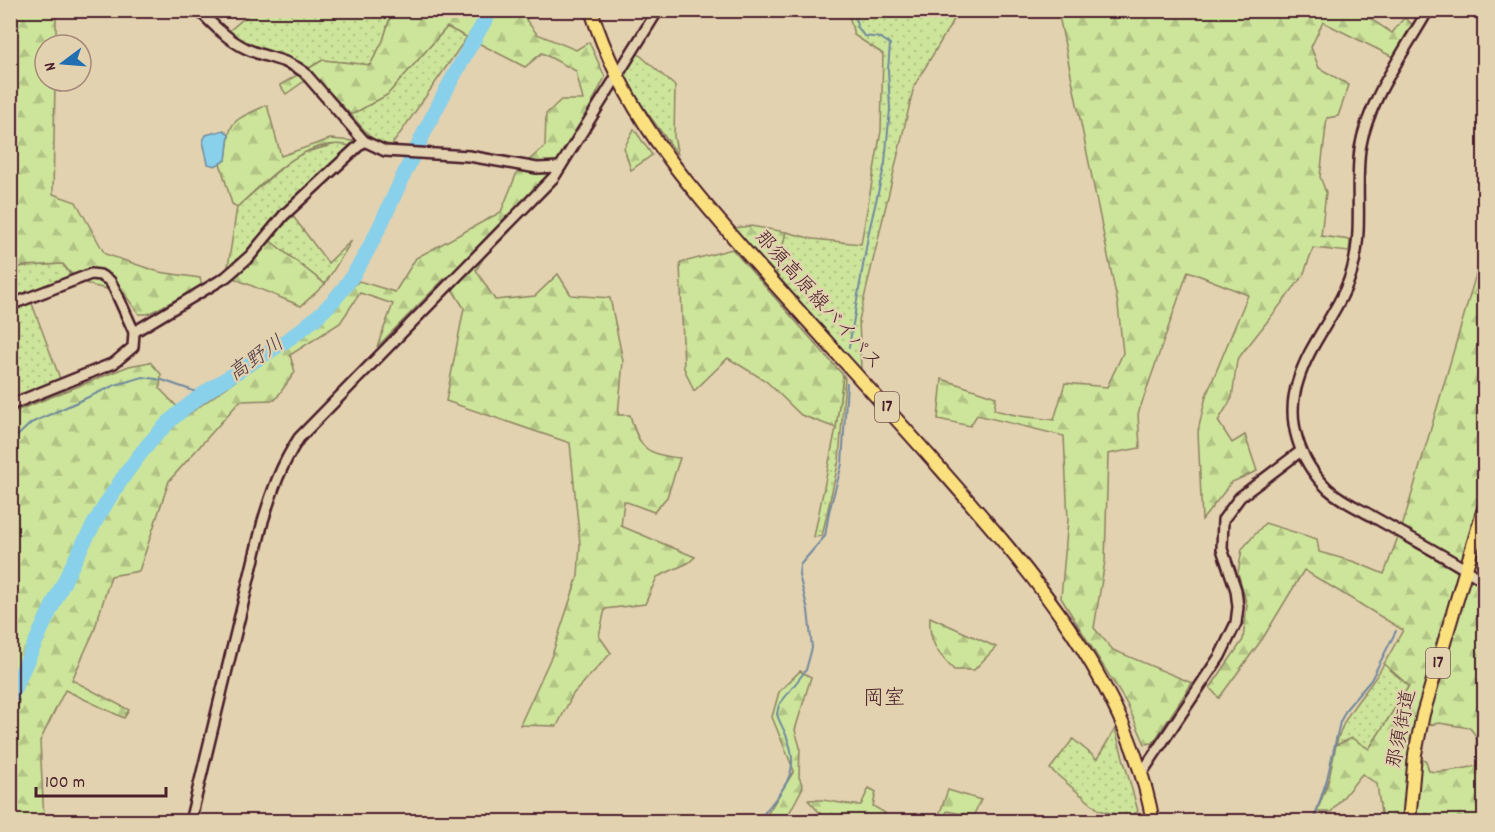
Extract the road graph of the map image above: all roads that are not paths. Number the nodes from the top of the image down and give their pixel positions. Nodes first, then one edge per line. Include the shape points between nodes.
1 (199, 10) edge
2 (591, 10) edge
3 (658, 10) edge
4 (1428, 10) edge
5 (615, 76) junction
6 (364, 141) junction
7 (560, 167) junction
8 (10, 305) edge
9 (134, 332) junction
10 (10, 405) edge
11 (1301, 451) junction
12 (1485, 508) edge
13 (1467, 569) junction
14 (1485, 581) edge
15 (1141, 774) junction
16 (190, 822) edge
17 (1153, 822) edge
18 (1409, 822) edge

1 - 6 street via 234,42 304,72
2 - 5 main road, 那須高原線バイパス / 17
3 - 5 street
4 - 11 street via 1364,130 1354,265 1294,393 1293,417
5 - 7 street
5 - 15 main road, 那須高原線バイパス / 17 via 683,178 1026,567 1103,684
6 - 7 street via 385,151 485,158 537,168
6 - 9 street via 284,215 250,256 226,277
7 - 16 street via 298,438 287,456 263,521
8 - 9 street via 91,274 100,275 110,281
9 - 10 street via 133,347 114,363
11 - 13 street via 1329,490
11 - 15 street via 1240,497 1223,520 1222,549 1236,590 1236,623 1220,656
12 - 13 main road, 那須街道 / 17
13 - 14 street
13 - 18 main road, 那須街道 / 17 via 1419,733
15 - 17 main road, 那須高原線バイパス / 17

